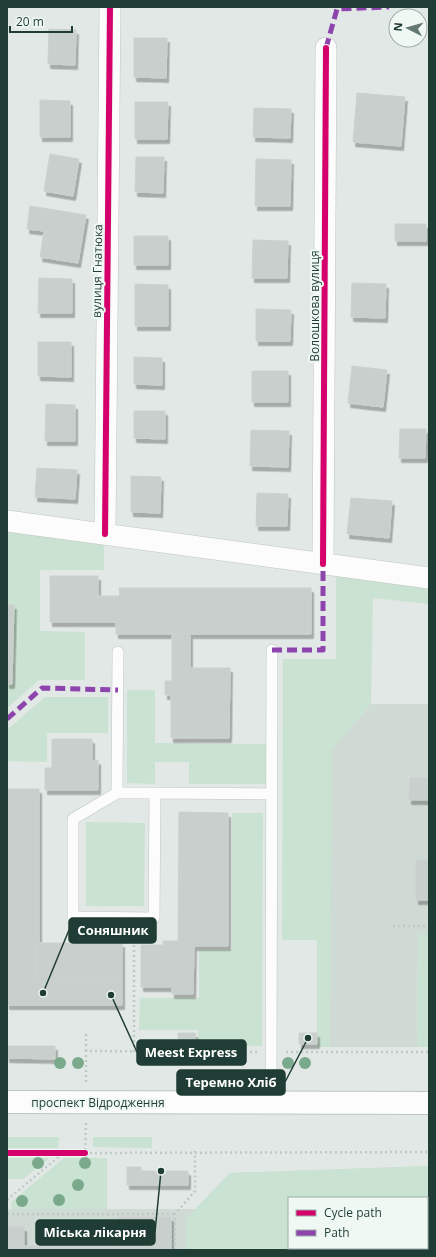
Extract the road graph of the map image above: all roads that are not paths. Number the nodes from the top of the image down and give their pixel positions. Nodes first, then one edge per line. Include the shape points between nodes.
1 (110, 7) edge
2 (326, 48) dead end
3 (7, 521) edge
4 (105, 534) junction
5 (323, 564) junction
6 (429, 578) edge
7 (272, 650) dead end
8 (118, 652) dead end
9 (117, 793) junction
10 (155, 793) junction
11 (272, 794) junction
12 (7, 1102) edge
13 (271, 1102) junction
14 (429, 1103) edge

1 - 4 street, вулиця Гнатюка
2 - 5 street, Волошкова вулиця
3 - 4 street
4 - 5 street
5 - 6 street
7 - 11 lane
8 - 9 lane
9 - 10 lane
9 - 10 lane via 73,819 73,917 154,918
10 - 11 lane
11 - 13 lane
12 - 13 main road, проспект Відродження
13 - 14 main road, проспект Відродження

